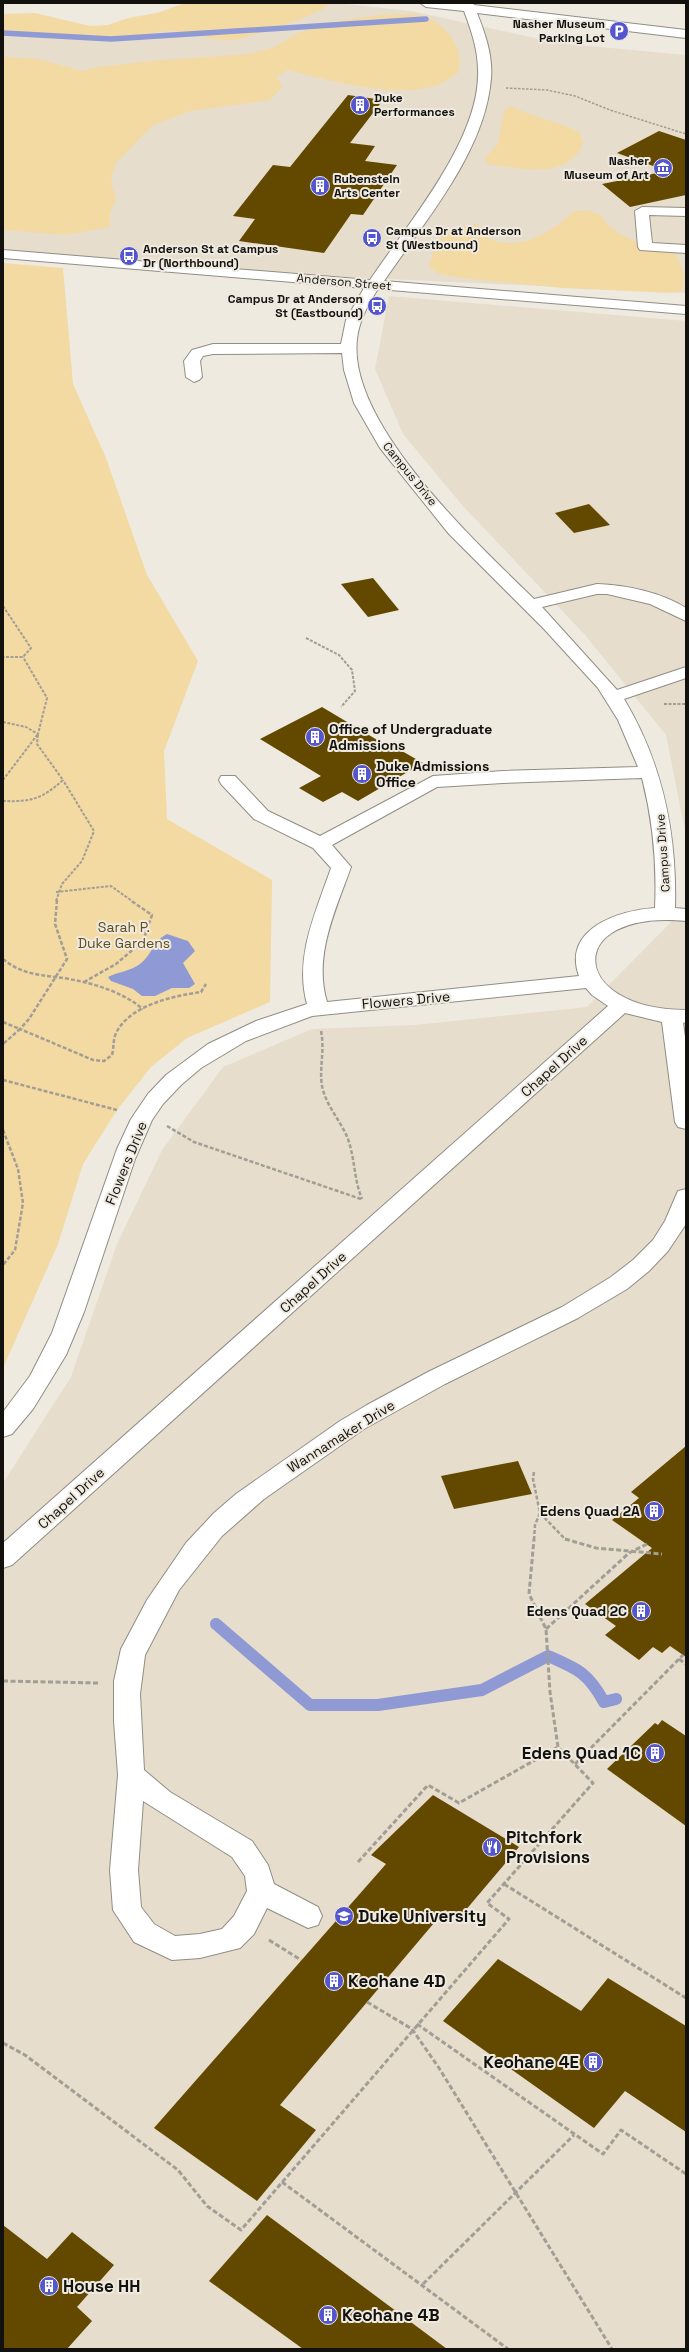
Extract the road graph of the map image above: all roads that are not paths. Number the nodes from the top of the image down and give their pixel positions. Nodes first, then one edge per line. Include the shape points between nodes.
1 (426, 3) edge
2 (468, 6) edge
3 (686, 34) edge
4 (686, 212) edge
5 (686, 249) edge
6 (3, 254) edge
7 (374, 284) junction
8 (686, 310) edge
9 (349, 348) junction
10 (194, 376) dead end
11 (531, 605) junction
12 (686, 616) edge
13 (686, 672) edge
14 (612, 696) junction
15 (649, 772) junction
16 (228, 780) dead end
17 (320, 844) junction
18 (666, 913) junction
19 (686, 915) edge
20 (591, 982) junction
21 (622, 1005) junction
22 (318, 1016) junction
23 (679, 1016) edge
24 (686, 1122) edge
25 (686, 1196) edge
26 (3, 1428) edge
27 (3, 1558) edge
28 (131, 1775) junction
29 (261, 1891) junction
30 (308, 1916) dead end

1 - 2 street
2 - 3 street
2 - 7 street, Campus Drive via 480,36 484,56 483,88 476,125 427,208
4 - 5 street via 642,211 645,247
6 - 7 street, Anderson Street
7 - 8 street, Anderson Street
7 - 9 street, Campus Drive via 352,324
9 - 10 street via 213,349 197,353 192,361
9 - 11 street, Campus Drive via 360,402 374,428 460,535
11 - 12 street via 597,589 613,590 657,602
11 - 14 street, Campus Drive
13 - 14 street via 659,683
14 - 15 street, Campus Drive via 632,731
15 - 17 street via 433,782
15 - 18 street, Campus Drive via 663,823 667,877
16 - 17 street via 261,815
17 - 22 street via 341,867 319,930 312,981
18 - 19 street
18 - 20 street via 627,918 598,933 587,948 584,965
20 - 21 street via 604,995
20 - 22 street, Flowers Drive
21 - 23 street via 646,1014
21 - 27 street, Chapel Drive
22 - 26 street, Flowers Drive via 278,1018 220,1046 175,1080 143,1118 121,1169 65,1327 43,1375
23 - 24 street
25 - 28 street, Wannamaker Drive via 676,1223 664,1241 643,1263 611,1288 558,1319 447,1373 355,1423 264,1485 214,1528 163,1592 137,1643 129,1666 126,1717
28 - 29 street via 160,1800 242,1848 258,1873
28 - 29 street, Wannamaker Drive via 124,1870 127,1910 144,1933 172,1948 200,1946 230,1939 244,1925
29 - 30 street

